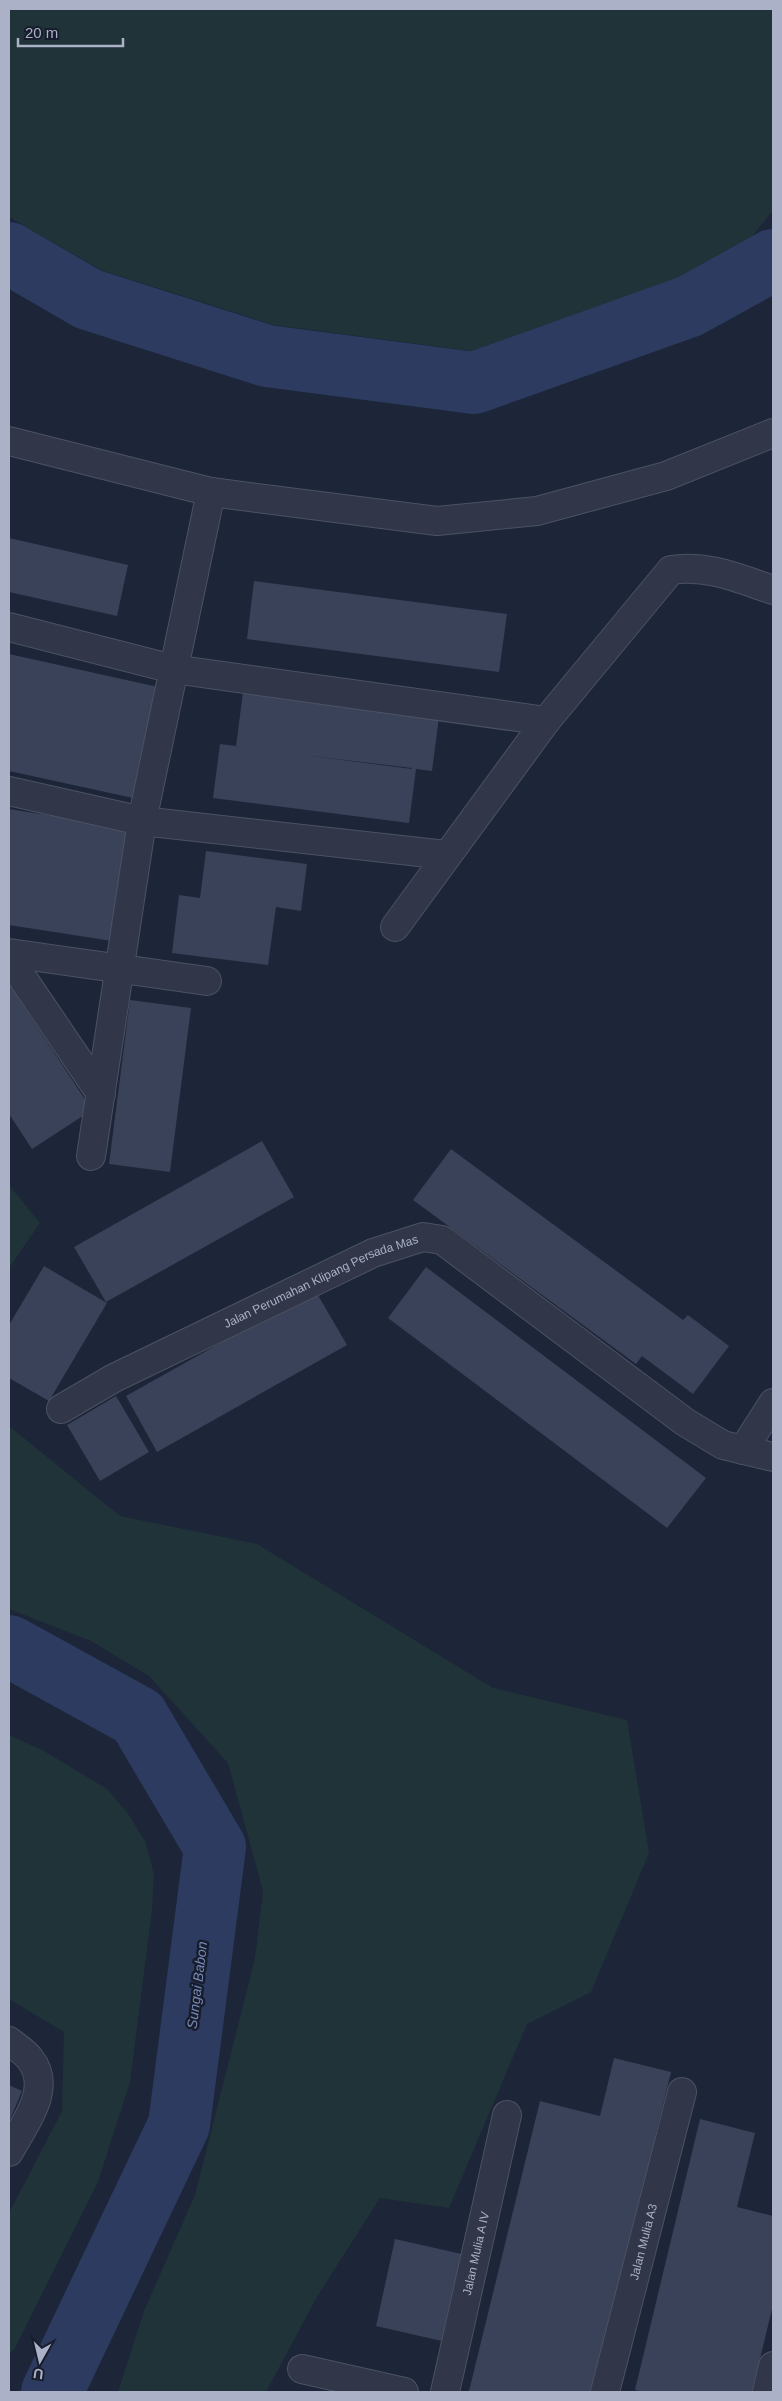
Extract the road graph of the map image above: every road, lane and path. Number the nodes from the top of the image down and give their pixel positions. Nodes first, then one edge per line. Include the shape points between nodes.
1 (773, 433) edge
2 (9, 441) edge
3 (211, 492) junction
4 (773, 590) edge
5 (9, 626) edge
6 (173, 669) junction
7 (546, 721) junction
8 (9, 791) edge
9 (142, 821) junction
10 (446, 855) junction
11 (395, 927) dead end
12 (9, 953) edge
13 (9, 958) edge
14 (121, 968) junction
15 (207, 981) dead end
16 (101, 1094) junction
17 (91, 1156) dead end
18 (773, 1403) edge
19 (61, 1410) dead end
20 (743, 1450) junction
21 (773, 1457) edge
22 (9, 2041) edge
23 (682, 2092) dead end
24 (508, 2115) dead end
25 (9, 2152) edge
26 (773, 2366) edge
27 (302, 2370) dead end
28 (404, 2392) edge
29 (445, 2392) edge
30 (605, 2392) edge
31 (767, 2392) edge

1 - 3 street via 666,476 537,511 437,521
2 - 3 street
3 - 6 street
4 - 7 street via 712,570 688,567 671,570
5 - 6 street
6 - 7 street
6 - 9 street
7 - 10 street
8 - 9 street
9 - 10 street
9 - 14 street
10 - 11 street
12 - 14 street
13 - 16 street
14 - 15 street
14 - 16 street
16 - 17 street
18 - 20 street
19 - 20 street, Jalan Perumahan Klipang Persada Mas via 114,1378 373,1253 423,1237 442,1240 685,1422 723,1445
20 - 21 street, Jalan Perumahan Klipang Persada Mas
22 - 25 street via 30,2058 39,2076 40,2094
23 - 30 street, Jalan Mulia A3
24 - 29 street, Jalan Mulia A IV
26 - 31 street
27 - 28 street

